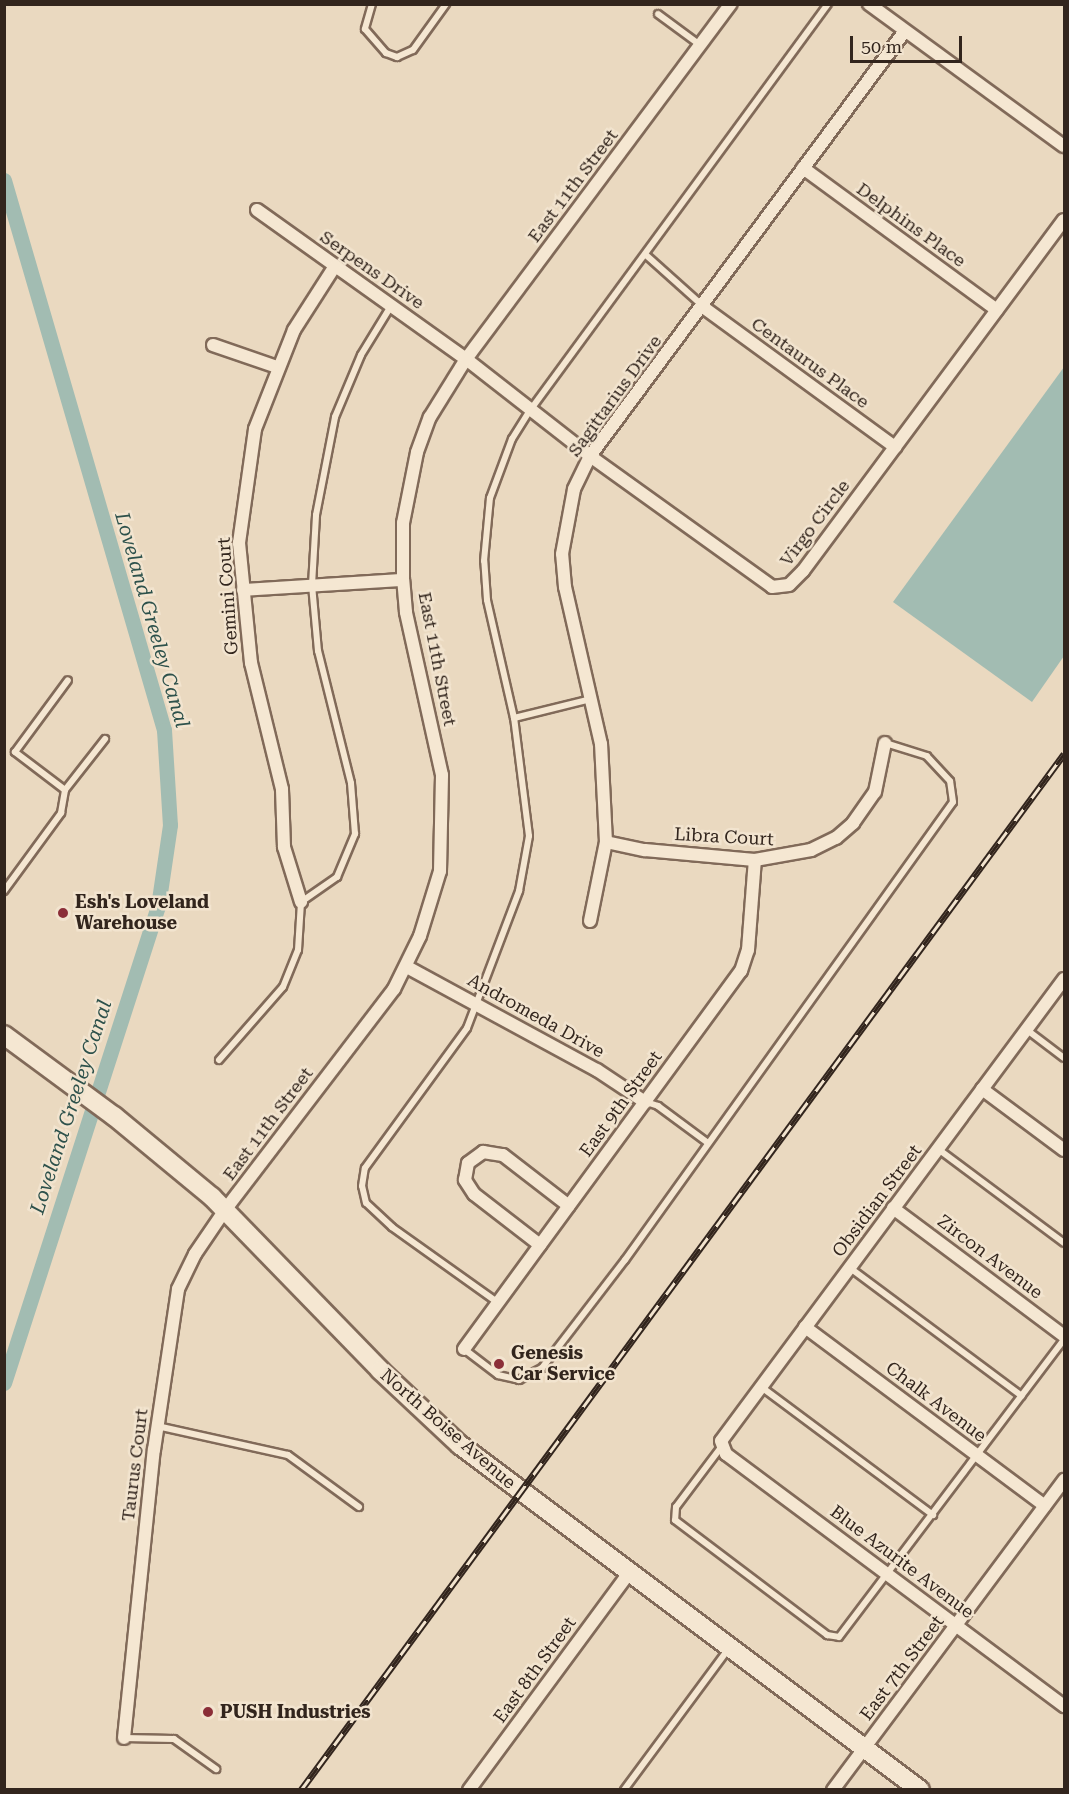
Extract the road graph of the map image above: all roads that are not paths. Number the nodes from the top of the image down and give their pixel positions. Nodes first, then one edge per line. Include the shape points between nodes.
1 (372, 4) edge
2 (446, 4) edge
3 (731, 4) edge
4 (828, 4) edge
5 (869, 4) edge
6 (658, 14) dead end
7 (904, 31) junction
8 (700, 45) junction
9 (1065, 146) edge
10 (803, 168) junction
11 (257, 210) dead end
12 (1065, 220) edge
13 (646, 255) junction
14 (335, 266) junction
15 (392, 306) junction
16 (703, 307) junction
17 (998, 310) junction
18 (213, 345) dead end
19 (466, 358) junction
20 (277, 367) junction
21 (531, 409) junction
22 (895, 447) junction
23 (590, 456) junction
24 (403, 580) junction
25 (312, 585) junction
26 (243, 590) junction
27 (68, 680) dead end
28 (591, 699) junction
29 (514, 718) junction
30 (105, 740) dead end
31 (885, 743) joint
32 (65, 790) junction
33 (606, 842) junction
34 (755, 860) junction
35 (4, 891) edge
36 (301, 902) junction
37 (590, 921) dead end
38 (407, 967) junction
39 (1065, 979) edge
40 (479, 1006) junction
41 (1027, 1030) junction
42 (4, 1035) edge
43 (1065, 1058) edge
44 (219, 1060) dead end
45 (982, 1089) junction
46 (645, 1102) junction
47 (708, 1143) junction
48 (938, 1149) junction
49 (1065, 1150) edge
50 (569, 1206) junction
51 (893, 1208) junction
52 (225, 1210) junction
53 (1065, 1243) edge
54 (540, 1245) junction
55 (850, 1268) junction
56 (497, 1302) junction
57 (805, 1327) junction
58 (1065, 1337) edge
59 (464, 1349) joint
60 (760, 1386) junction
61 (1022, 1396) junction
62 (157, 1426) junction
63 (722, 1446) junction
64 (977, 1456) junction
65 (1065, 1480) edge
66 (359, 1506) dead end
67 (1045, 1506) junction
68 (933, 1515) junction
69 (629, 1573) junction
70 (888, 1575) junction
71 (957, 1625) junction
72 (729, 1647) junction
73 (1065, 1706) edge
74 (124, 1738) joint
75 (865, 1748) junction
76 (216, 1769) dead end
77 (469, 1790) edge
78 (624, 1790) edge
79 (833, 1790) edge
80 (920, 1790) edge

1 - 2 lane via 365,29 386,53 396,57 413,50
3 - 8 street, East 11th Street
4 - 13 lane
5 - 7 street
6 - 8 lane
7 - 9 street
7 - 10 street, Sagittarius Drive
8 - 19 street, East 11th Street
10 - 16 street, Sagittarius Drive
10 - 17 street, Delphins Place
11 - 14 street, Serpens Drive
12 - 17 street, Virgo Circle
13 - 16 lane
13 - 21 lane
14 - 15 street, Serpens Drive
14 - 20 street, Gemini Court via 308,305
15 - 19 street, Serpens Drive
15 - 25 lane via 361,355 335,417 316,515
16 - 22 street, Centaurus Place
16 - 23 street, Sagittarius Drive
17 - 22 street, Virgo Circle
18 - 20 street
19 - 21 street, Virgo Circle
19 - 24 street, East 11th Street via 430,417 417,452 403,523
20 - 26 street, Gemini Court via 255,429 247,473 239,543
21 - 23 street, Virgo Circle
21 - 29 lane via 497,473 485,526 487,600
22 - 23 street, Virgo Circle via 796,580 780,587 757,579
23 - 28 street, Sagittarius Drive via 574,489 562,554 565,587
24 - 25 street
24 - 38 street, East 11th Street via 406,612 442,775 444,837 432,903
25 - 26 street
25 - 36 lane via 318,651 351,783 356,834 337,877
26 - 36 street, Gemini Court via 251,663 282,789 284,847
27 - 32 lane via 15,752
28 - 29 lane
28 - 33 street, Sagittarius Drive via 601,744
29 - 40 lane via 529,836 510,922
30 - 32 lane
31 - 34 street, Libra Court via 876,792 853,823 836,838 811,850
31 - 47 lane via 927,756 950,781 953,802
32 - 35 lane via 62,813
33 - 34 street, Libra Court via 645,850
33 - 37 street, Sagittarius Drive
34 - 46 street, East 9th Street via 748,950 741,971
36 - 44 lane via 298,950 283,987
38 - 40 street, Andromeda Drive
38 - 52 street, East 11th Street
39 - 41 street, Obsidian Street
40 - 46 street, Andromeda Drive via 597,1070
40 - 56 lane via 449,1056 365,1168 362,1186 366,1203 392,1227
41 - 43 lane
41 - 45 street, Obsidian Street
42 - 52 street, North Boise Avenue via 114,1116
45 - 48 street, Obsidian Street
45 - 49 street
46 - 47 lane via 658,1106
46 - 50 street, East 9th Street
47 - 59 lane via 542,1368 519,1380 498,1375
48 - 51 street, Obsidian Street
48 - 53 lane
50 - 54 street, East 9th Street
50 - 54 street via 503,1155 483,1152 468,1163 465,1180 474,1194
51 - 55 street, Obsidian Street
51 - 58 street, Zircon Avenue
52 - 62 street, Taurus Court via 195,1254 178,1289
52 - 69 street, North Boise Avenue via 380,1370 460,1444
54 - 56 street, East 9th Street
55 - 57 street, Obsidian Street
55 - 61 lane
56 - 59 street, East 9th Street
57 - 60 street, Obsidian Street
57 - 64 street, Chalk Avenue
58 - 61 lane
60 - 63 street, Obsidian Street via 723,1436
60 - 68 lane
61 - 64 lane
62 - 66 lane via 288,1455
62 - 74 street, Taurus Court
63 - 70 street, Blue Azurite Avenue via 726,1454
63 - 70 lane via 676,1507 679,1525 833,1638 845,1633
64 - 67 street, Chalk Avenue
64 - 68 lane
65 - 67 street, East 7th Street
67 - 71 street, East 7th Street
68 - 70 lane
69 - 72 street, North Boise Avenue
69 - 77 street, East 8th Street
70 - 71 street, Blue Azurite Avenue
71 - 73 street, Blue Azurite Avenue
71 - 75 street, East 7th Street
72 - 75 street, North Boise Avenue
72 - 78 lane
74 - 76 lane via 174,1739
75 - 79 street, East 7th Street
75 - 80 street, North Boise Avenue

